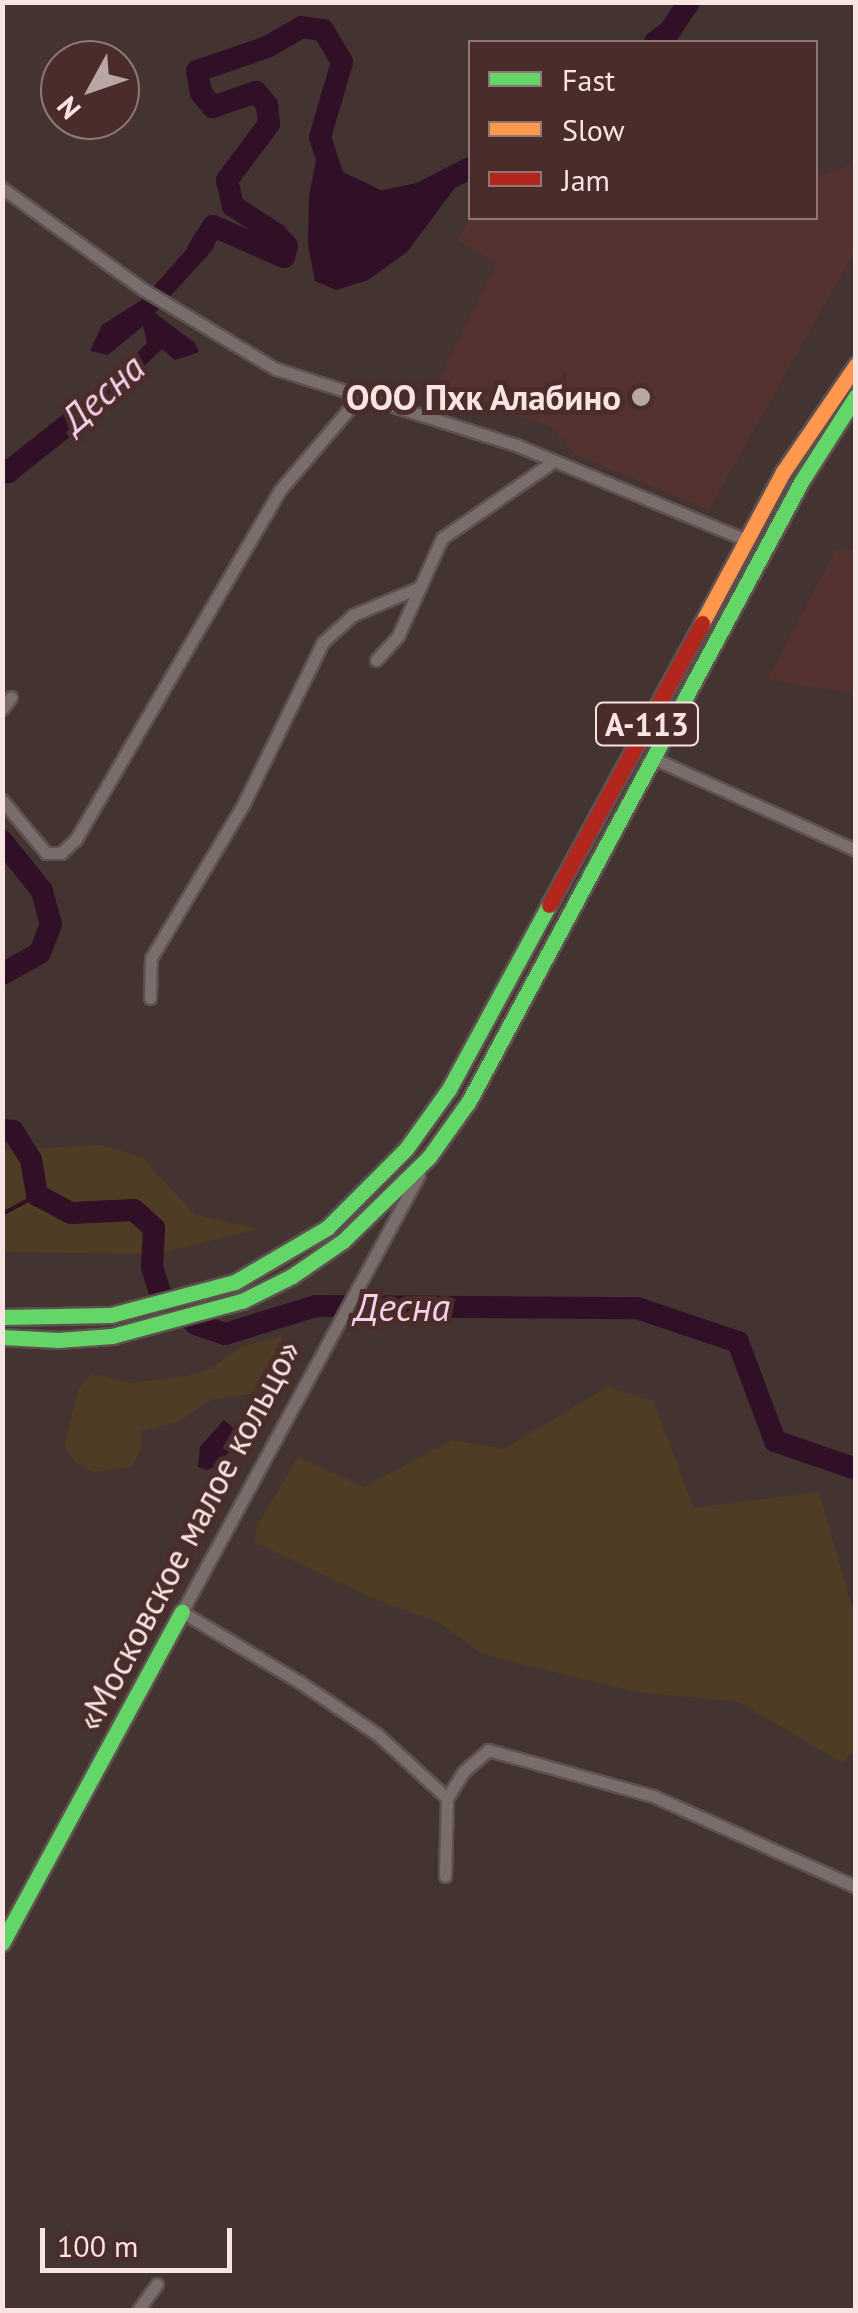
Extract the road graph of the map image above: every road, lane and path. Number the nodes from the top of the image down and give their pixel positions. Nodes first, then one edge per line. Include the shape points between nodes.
1 (2, 188) edge
2 (856, 364) edge
3 (360, 396) junction
4 (856, 396) edge
5 (554, 461) junction
6 (746, 540) junction
7 (420, 587) junction
8 (376, 660) dead end
9 (655, 759) junction
10 (2, 800) edge
11 (856, 850) edge
12 (150, 998) dead end
13 (430, 1157) junction
14 (2, 1317) edge
15 (2, 1337) edge
16 (182, 1612) junction
17 (447, 1798) junction
18 (446, 1876) dead end
19 (856, 1887) edge
20 (2, 1943) edge
21 (157, 2284) dead end
22 (138, 2310) edge

1 - 3 street via 168,306 276,369
2 - 6 main road, А-113
3 - 5 street
3 - 10 street via 280,490 76,839 61,853 46,853
4 - 9 main road, А-113 via 801,482
5 - 6 street
5 - 7 street via 442,538
6 - 14 main road, А-113 via 441,1102 382,1175 327,1228 282,1258 193,1296 111,1315
7 - 8 street via 398,636
7 - 12 street via 352,615 323,642 244,803 151,958
9 - 11 street
9 - 13 main road, А-113 via 470,1101
13 - 15 main road, А-113 via 342,1241 292,1276 198,1316 112,1336
13 - 16 street, «Московское малое кольцо»
16 - 17 street via 376,1734
16 - 20 main road, «Московское малое кольцо»
17 - 18 street
17 - 19 street via 488,1750 653,1796
21 - 22 street

